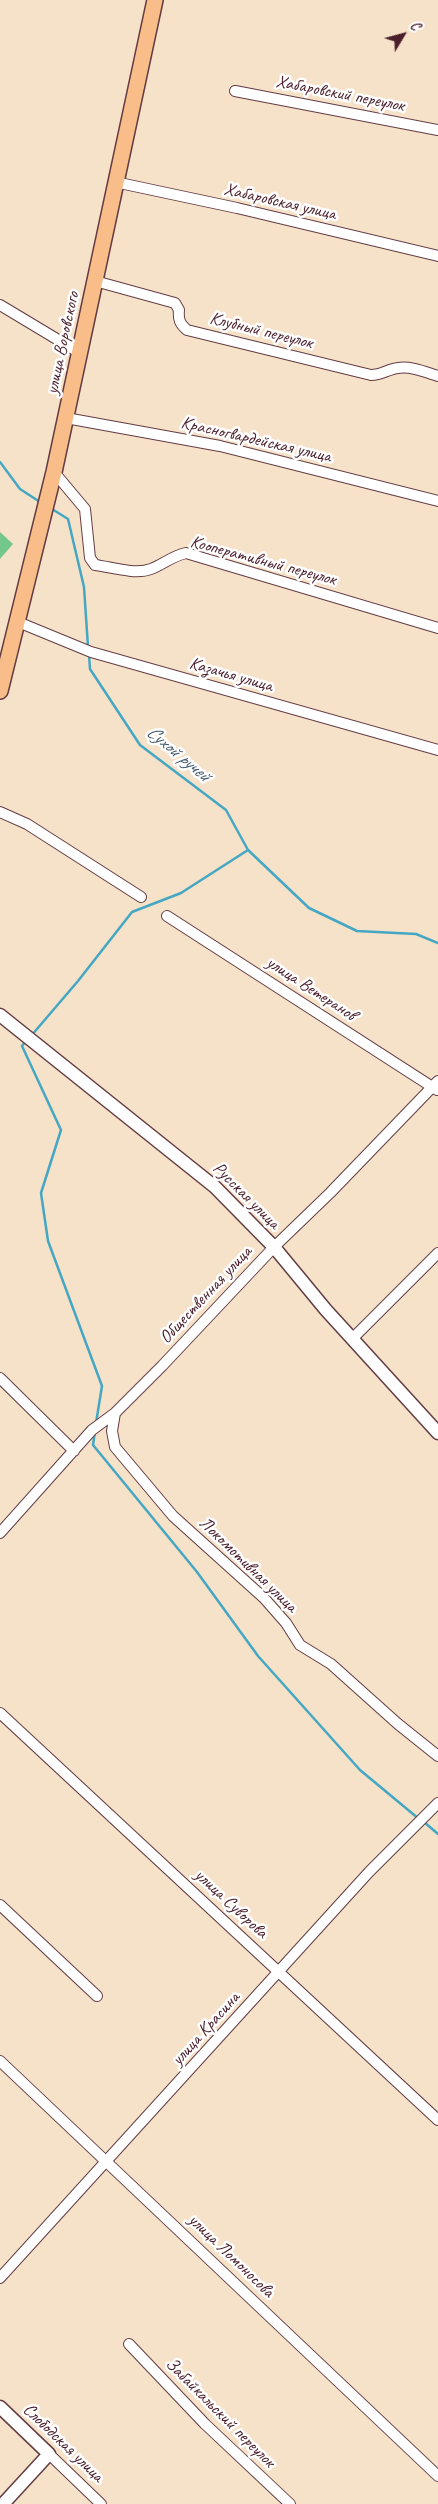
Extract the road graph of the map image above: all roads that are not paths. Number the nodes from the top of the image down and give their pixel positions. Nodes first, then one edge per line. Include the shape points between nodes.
1 (154, 0) edge
2 (235, 92) dead end
3 (438, 130) edge
4 (115, 182) junction
5 (438, 256) edge
6 (95, 281) junction
7 (0, 305) edge
8 (80, 353) junction
9 (438, 376) edge
10 (66, 418) junction
11 (54, 472) junction
12 (438, 501) edge
13 (18, 622) junction
14 (438, 628) edge
15 (0, 691) edge
16 (438, 750) edge
17 (0, 812) edge
18 (141, 897) dead end
19 (167, 916) dead end
20 (0, 1015) edge
21 (437, 1086) edge
22 (274, 1247) junction
23 (438, 1253) edge
24 (352, 1339) junction
25 (0, 1378) edge
26 (115, 1413) junction
27 (438, 1433) edge
28 (74, 1451) junction
29 (0, 1533) edge
30 (0, 1713) edge
31 (438, 1756) edge
32 (438, 1803) edge
33 (0, 1905) edge
34 (280, 1972) junction
35 (97, 1996) dead end
36 (0, 2061) edge
37 (438, 2120) edge
38 (108, 2162) junction
39 (0, 2278) edge
40 (128, 2344) dead end
41 (0, 2407) edge
42 (49, 2454) junction
43 (438, 2476) edge
44 (3, 2504) edge
45 (101, 2504) edge
46 (290, 2504) edge

1 - 4 main road, улица Воровского
2 - 3 street, Хабаровский переулок
4 - 5 street, Хабаровская улица
4 - 6 main road, улица Воровского
6 - 8 main road, улица Воровского
6 - 9 street, Клубный переулок via 174,303 180,310 178,318 187,330 371,375 407,368
7 - 8 street
8 - 10 main road, улица Воровского
10 - 11 main road, улица Воровского
10 - 12 street, Красногвардейская улица via 220,446
11 - 13 main road, улица Воровского
11 - 14 street, Кооперативный переулок via 85,509 90,558 95,565 150,570 186,553
13 - 15 main road, улица Воровского
13 - 16 street, Казачья улица via 91,652
17 - 18 street via 28,824
19 - 21 street, улица Ветеранов
20 - 22 street, Русская улица via 216,1187
21 - 22 street, Общественная улица
22 - 24 street, Русская улица
22 - 26 street, Общественная улица
23 - 24 street
24 - 27 street, Русская улица
25 - 28 street
26 - 28 street, Общественная улица via 92,1430
26 - 31 street, Локомотивная улица via 112,1431 115,1446 173,1516 264,1598 300,1645 331,1664
28 - 29 street, Общественная улица
30 - 34 street, улица Суворова
32 - 34 street, улица Красина via 369,1872
33 - 35 street
34 - 37 street, улица Суворова
34 - 38 street, улица Красина
36 - 38 street, улица Ломоносова
38 - 39 street, улица Красина
38 - 43 street, улица Ломоносова
40 - 46 street, Забайкальский переулок via 205,2424
41 - 42 street, Слободская улица
42 - 44 street
42 - 45 street, Слободская улица

